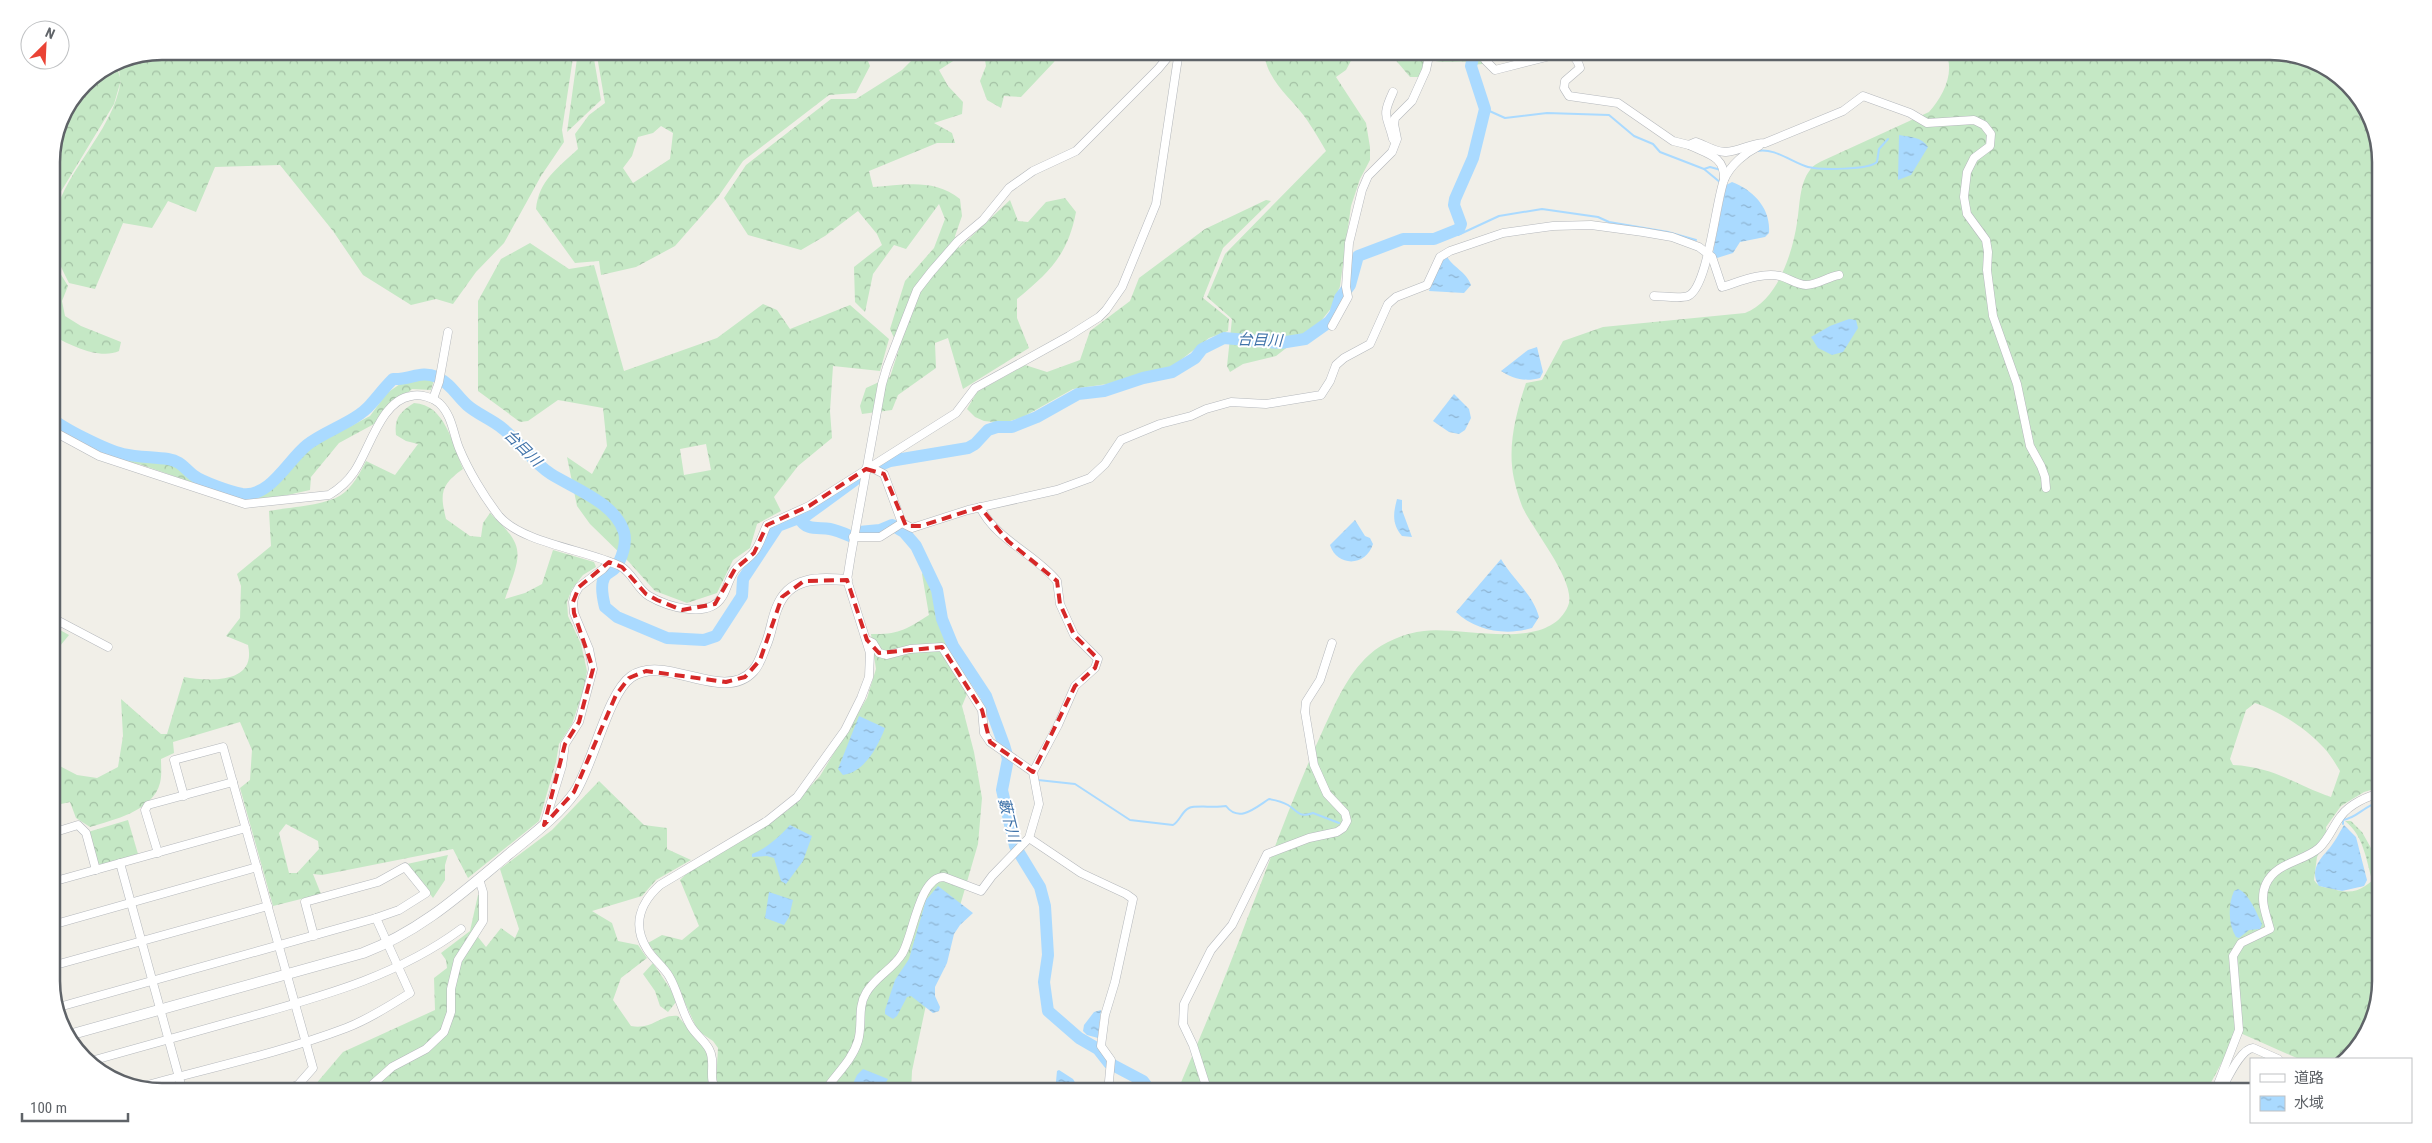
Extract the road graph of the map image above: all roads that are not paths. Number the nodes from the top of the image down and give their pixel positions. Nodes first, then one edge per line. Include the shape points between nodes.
1 (1165, 60) edge
2 (1178, 60) edge
3 (1428, 60) edge
4 (1485, 60) edge
5 (1534, 60) edge
6 (1578, 60) edge
7 (1392, 92) dead end
8 (1765, 143) junction
9 (1689, 146) junction
10 (1386, 159) junction
11 (1724, 174) junction
12 (1708, 253) junction
13 (1839, 275) dead end
14 (1654, 296) dead end
15 (1332, 326) dead end
16 (448, 332) dead end
17 (433, 399) junction
18 (60, 434) edge
19 (866, 469) junction
20 (2046, 488) dead end
21 (980, 507) junction
22 (898, 525) junction
23 (854, 537) junction
24 (611, 563) junction
25 (848, 580) junction
26 (60, 621) edge
27 (867, 640) junction
28 (1332, 643) dead end
29 (108, 647) dead end
30 (1033, 772) junction
31 (233, 782) junction
32 (2372, 795) edge
33 (184, 796) junction
34 (544, 825) junction
35 (246, 828) junction
36 (60, 831) edge
37 (1029, 838) junction
38 (158, 853) junction
39 (120, 863) junction
40 (257, 867) junction
41 (96, 870) junction
42 (479, 879) junction
43 (60, 880) edge
44 (131, 903) junction
45 (268, 906) junction
46 (376, 918) junction
47 (60, 923) edge
48 (462, 928) dead end
49 (314, 936) junction
50 (142, 941) junction
51 (387, 944) junction
52 (279, 945) junction
53 (60, 964) edge
54 (398, 967) junction
55 (288, 974) junction
56 (153, 981) junction
57 (296, 1003) junction
58 (63, 1006) edge
59 (161, 1010) junction
60 (75, 1033) edge
61 (169, 1039) junction
62 (306, 1041) junction
63 (2276, 1058) edge
64 (97, 1059) edge
65 (179, 1076) junction
66 (156, 1083) edge
67 (181, 1083) edge
68 (300, 1083) edge
69 (374, 1083) edge
70 (712, 1083) edge
71 (831, 1083) edge
72 (1109, 1083) edge
73 (1205, 1083) edge
74 (2218, 1083) edge
75 (2225, 1083) edge

1 - 19 street via 1076,151 1033,171 1009,188 983,220 958,241 924,280 908,310 887,366
2 - 19 street via 1156,204 1122,287 1106,310 1069,336 975,388 956,413
3 - 10 street via 1412,102 1395,118 1396,144
4 - 5 street via 1495,70
6 - 9 street via 1580,68 1565,81 1564,88 1569,96 1618,103 1673,141
7 - 10 street via 1386,108 1386,123 1393,142
8 - 9 street via 1726,152 1696,142
8 - 11 street via 1743,155
8 - 20 street via 1843,111 1863,96 1910,112 1927,123 1974,120 1989,130 1990,146 1974,158 1967,172 1966,214 1986,240 1993,316 2017,384 2030,446 2041,466
9 - 11 street via 1713,157 1724,166
10 - 15 street via 1368,176 1359,197 1349,243 1347,290
11 - 12 street
12 - 13 street via 1715,263 1722,287 1769,275 1812,285 1826,277
12 - 14 street via 1692,293 1688,296
12 - 21 street via 1672,237 1591,225 1552,226 1503,233 1450,251 1440,257 1427,284 1396,297 1388,304 1370,344 1339,362 1321,395 1266,404 1231,402 1160,424 1121,440 1105,464 1090,478 1057,490
16 - 17 street
17 - 18 street via 410,396 399,401 378,425 354,472 338,490 329,495 258,504 226,499 120,464
17 - 24 street via 449,416 467,465 506,523 536,538
19 - 22 street via 872,468 884,474
19 - 23 street
19 - 24 street via 809,506 767,525 754,552 735,569 721,599 715,604 682,610 646,594 622,567
21 - 22 street via 912,528
21 - 30 street via 1008,541 1056,581 1060,604 1074,635 1098,659 1095,668 1074,686
22 - 23 street via 880,537
23 - 25 street
24 - 34 street via 579,587 572,602 593,669 578,722 565,744 562,766
25 - 27 street
25 - 34 street via 824,578 798,583 790,588 777,608 760,660 753,671 736,681 714,682 656,671 638,673 629,678 616,695 590,762 574,792
26 - 29 street
27 - 30 street via 873,643 879,654 887,655 910,649 942,647 982,710 984,733 990,742
27 - 70 street via 871,666 864,693 844,730 797,797 767,821 660,885 642,908 638,927 642,940 668,976 689,1024 713,1057
28 - 73 street via 1320,680 1306,702 1305,712 1314,765 1327,794 1345,813 1347,821 1337,832 1309,838 1267,854 1232,925 1211,950 1186,998 1183,1024
30 - 37 street via 1039,804
31 - 33 street
31 - 33 street via 223,747 174,760
31 - 35 street
32 - 74 street via 2342,815 2318,848 2293,860 2269,878 2262,894 2270,929 2241,943 2233,956 2239,1030
33 - 38 street via 148,805 146,810
34 - 42 street
35 - 38 street
35 - 40 street
36 - 41 street via 78,825 86,832
37 - 71 street via 981,891 944,877 931,883 917,910 903,953 866,993 857,1042
37 - 72 street via 1081,874 1133,899 1115,982 1104,1015 1101,1046 1111,1065
38 - 39 street
39 - 41 street
39 - 44 street
40 - 44 street
40 - 45 street
41 - 43 street
42 - 51 street via 419,926
42 - 69 street via 483,892 483,921 458,960 451,989 451,1012 444,1032 426,1049 392,1067
44 - 47 street
44 - 50 street
45 - 50 street
45 - 52 street
46 - 49 street
46 - 49 street via 398,910 426,893 405,867 378,882 305,902
46 - 51 street
48 - 54 street via 425,954
49 - 52 street
50 - 53 street
50 - 56 street
51 - 54 street
51 - 55 street
52 - 55 street
52 - 56 street
54 - 57 street via 342,990
54 - 62 street via 410,993 348,1027
55 - 57 street
55 - 59 street
56 - 58 street
56 - 59 street
57 - 61 street
57 - 62 street
59 - 60 street
59 - 61 street
61 - 64 street
61 - 65 street
62 - 65 street
62 - 68 street via 313,1068
63 - 75 street via 2249,1048 2242,1053
65 - 66 street
65 - 67 street

